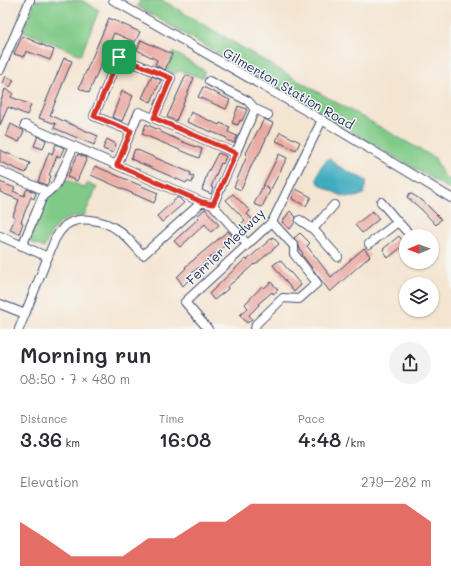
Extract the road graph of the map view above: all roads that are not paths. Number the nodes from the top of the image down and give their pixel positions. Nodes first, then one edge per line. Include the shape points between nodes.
1 (114, 0) edge
2 (27, 1) edge
3 (0, 70) edge
4 (209, 80) dead end
5 (256, 108) junction
6 (268, 115) dead end
7 (154, 118) junction
8 (322, 120) junction
9 (25, 125) dead end
10 (131, 131) junction
11 (74, 146) junction
12 (236, 153) junction
13 (117, 165) junction
14 (0, 171) edge
15 (48, 192) junction
16 (451, 198) edge
17 (202, 202) junction
18 (381, 202) dead end
19 (213, 204) junction
20 (334, 205) dead end
21 (300, 220) dead end
22 (272, 222) junction
23 (398, 222) junction
24 (313, 229) junction
25 (404, 229) edge
26 (0, 236) edge
27 (247, 244) junction
28 (369, 244) dead end
29 (22, 246) junction
30 (48, 257) junction
31 (338, 257) dead end
32 (0, 304) edge
33 (25, 314) junction
34 (19, 329) edge
35 (208, 329) edge
36 (255, 329) edge

1 - 8 street, Gilmerton Station Road
2 - 3 street
4 - 5 street
5 - 6 street
5 - 12 street
7 - 10 street via 139,112
7 - 10 street via 171,78 119,57 94,116
7 - 12 street
8 - 16 street, Gilmerton Station Road
8 - 22 street, Ferrier Medway
9 - 11 street
10 - 13 street
11 - 13 street
11 - 15 street via 56,185
12 - 19 street
13 - 17 street
14 - 15 street
15 - 29 street via 43,196
17 - 19 street
17 - 30 street via 143,255 111,226 84,219 62,228
18 - 23 street
19 - 27 street
20 - 24 street
21 - 24 street
22 - 27 street, Ferrier Medway
22 - 36 street via 294,246 294,254 316,283 299,299 283,298 256,324
23 - 25 street
23 - 28 street
24 - 31 street
26 - 29 street
27 - 35 street, Ferrier Medway via 185,302
29 - 30 street
30 - 33 street
32 - 33 street
33 - 34 street

